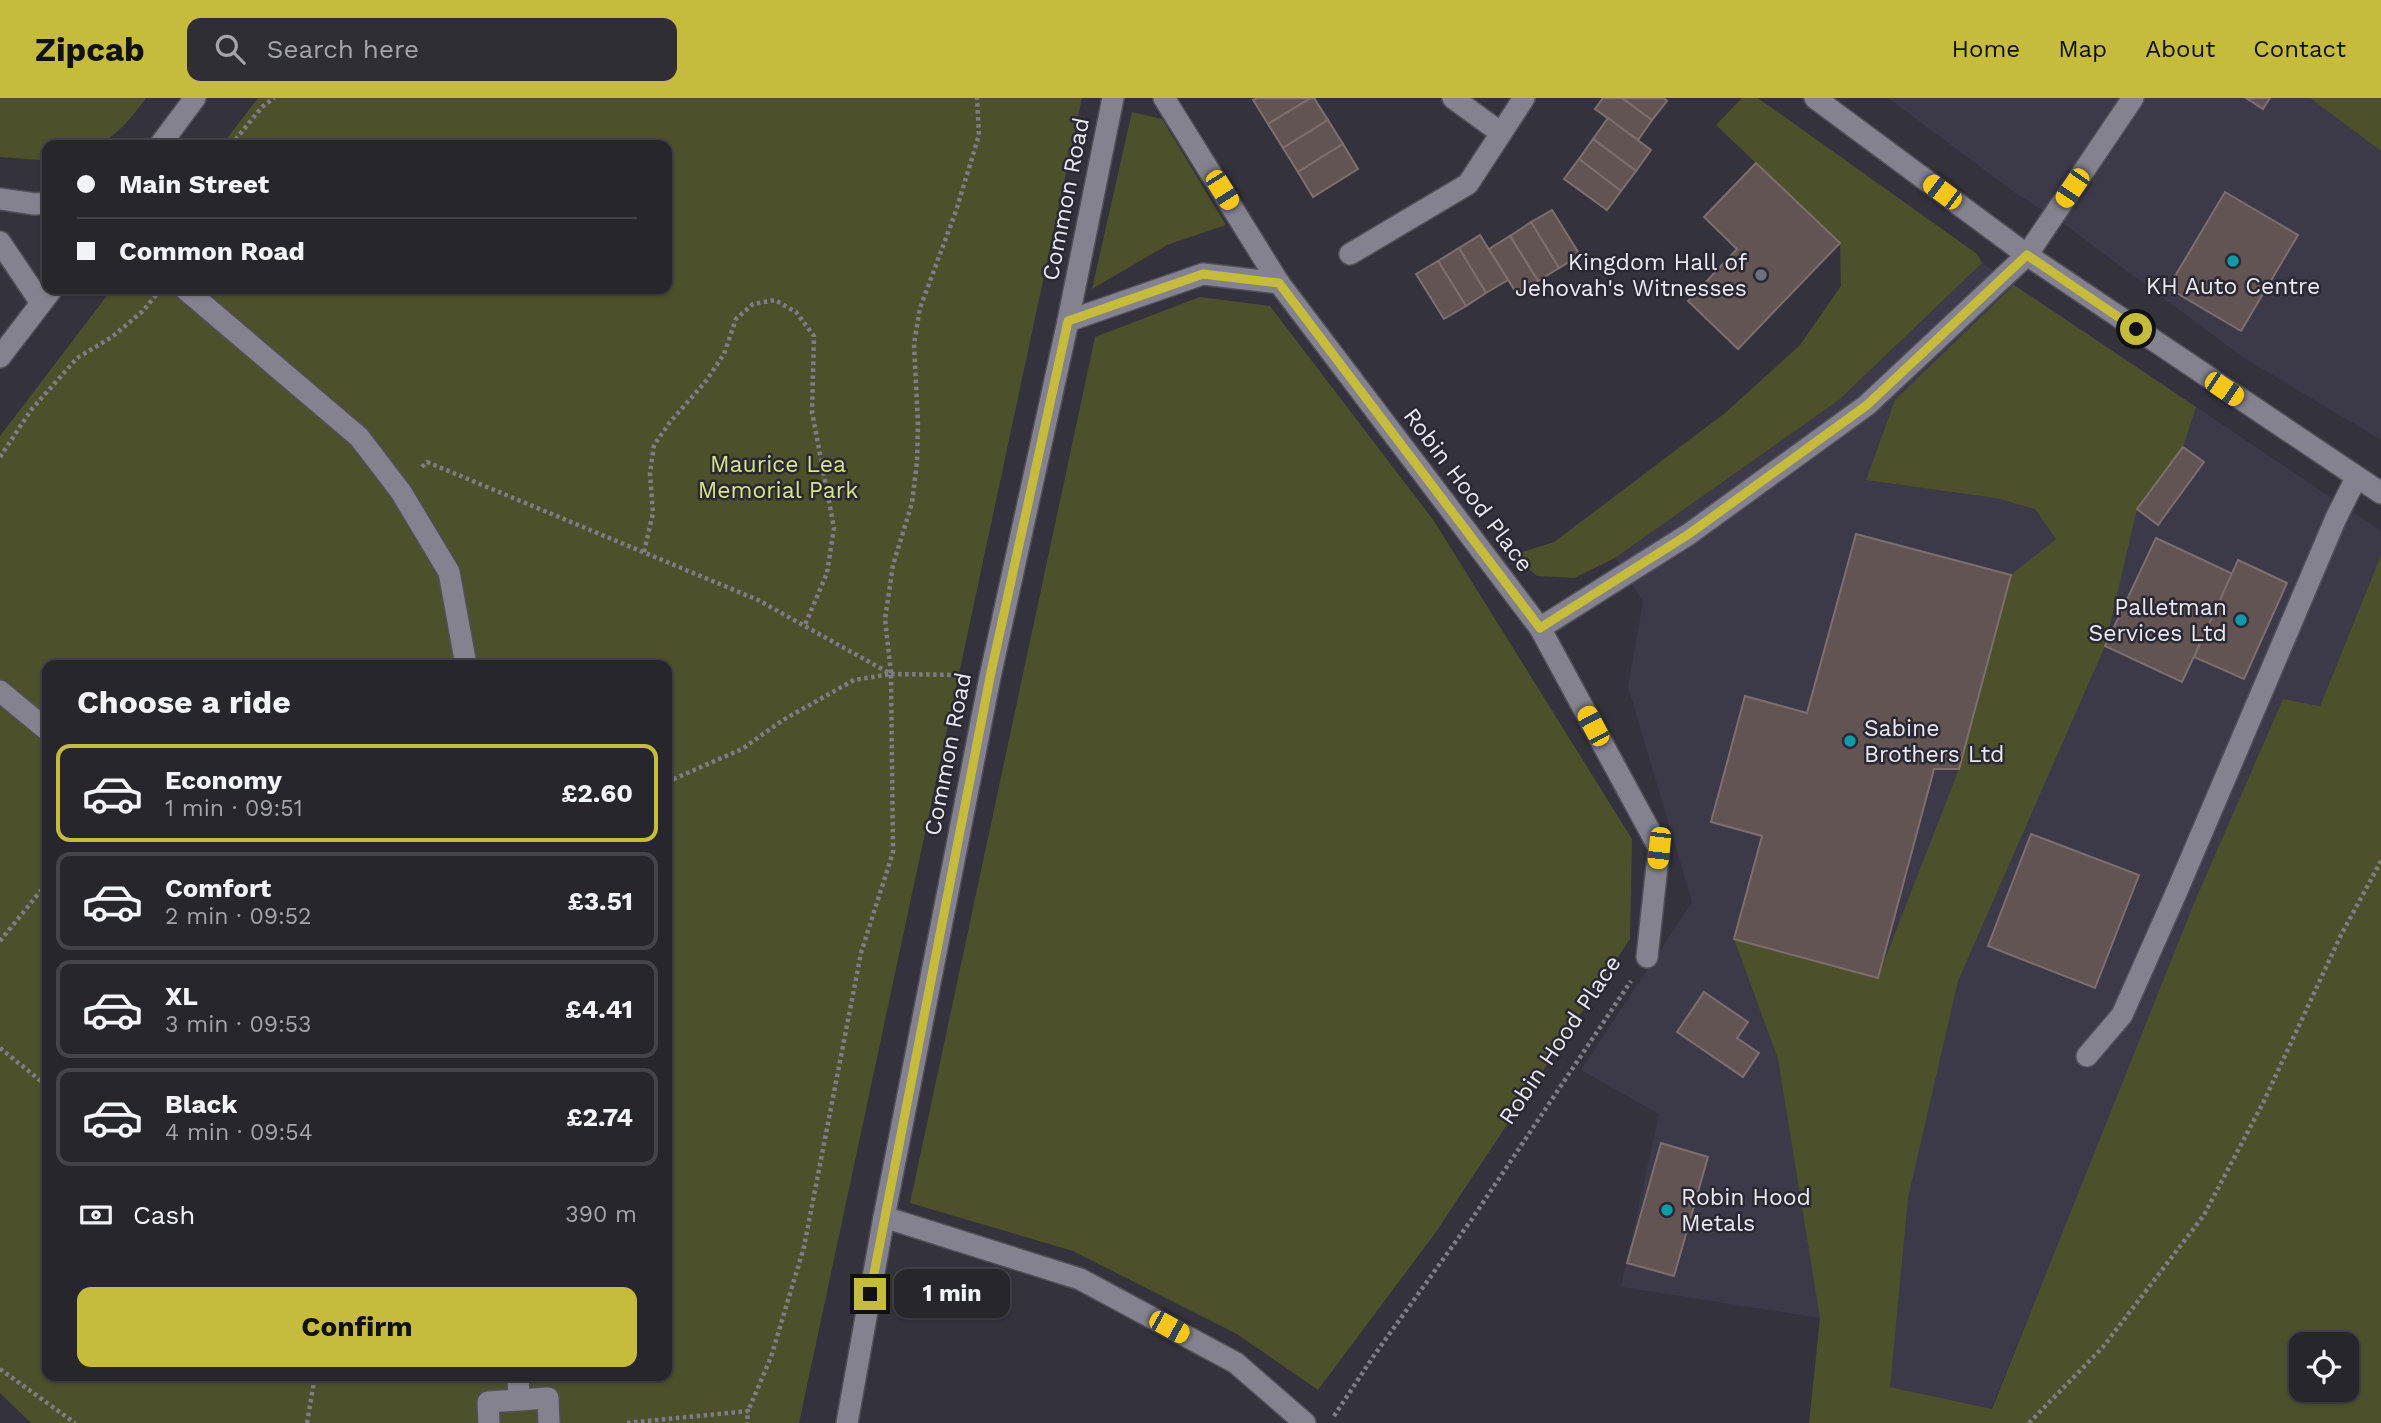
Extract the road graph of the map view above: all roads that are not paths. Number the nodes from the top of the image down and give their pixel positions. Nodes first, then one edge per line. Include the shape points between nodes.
1 (195, 98) edge
2 (1113, 98) edge
3 (1164, 98) edge
4 (1453, 98) edge
5 (1524, 98) edge
6 (1815, 98) edge
7 (2133, 98) edge
8 (1501, 133) junction
9 (164, 140) edge
10 (0, 198) edge
11 (42, 203) edge
12 (0, 242) edge
13 (1350, 254) dead end
14 (2027, 255) junction
15 (1279, 283) junction
16 (42, 291) edge
17 (191, 294) edge
18 (46, 296) edge
19 (1068, 321) junction
20 (0, 357) edge
21 (2356, 478) junction
22 (2381, 493) edge
23 (1540, 628) junction
24 (465, 660) edge
25 (0, 691) edge
26 (42, 726) edge
27 (1647, 957) road end
28 (2087, 1056) dead end
29 (884, 1217) junction
30 (518, 1381) edge
31 (519, 1400) junction
32 (489, 1423) edge
33 (550, 1423) edge
34 (847, 1423) edge
35 (1305, 1423) edge

1 - 9 street
2 - 19 street, Common Road
3 - 15 street, Robin Hood Place
4 - 8 street
5 - 8 street
6 - 14 street
7 - 14 street
8 - 13 street via 1468,184
10 - 11 street
12 - 16 street
14 - 21 street
14 - 23 street via 1867,405 1689,534
15 - 19 street via 1203,274
15 - 23 street, Robin Hood Place
17 - 24 street via 359,437 401,492 449,572
18 - 20 street
19 - 29 street, Common Road via 990,677
21 - 22 street
21 - 28 street via 2122,1015
23 - 27 street, Robin Hood Place via 1659,848
25 - 26 street
29 - 34 street, Common Road
29 - 35 street via 1080,1279 1236,1363
30 - 31 street
31 - 32 street via 488,1402
31 - 33 street via 548,1398

